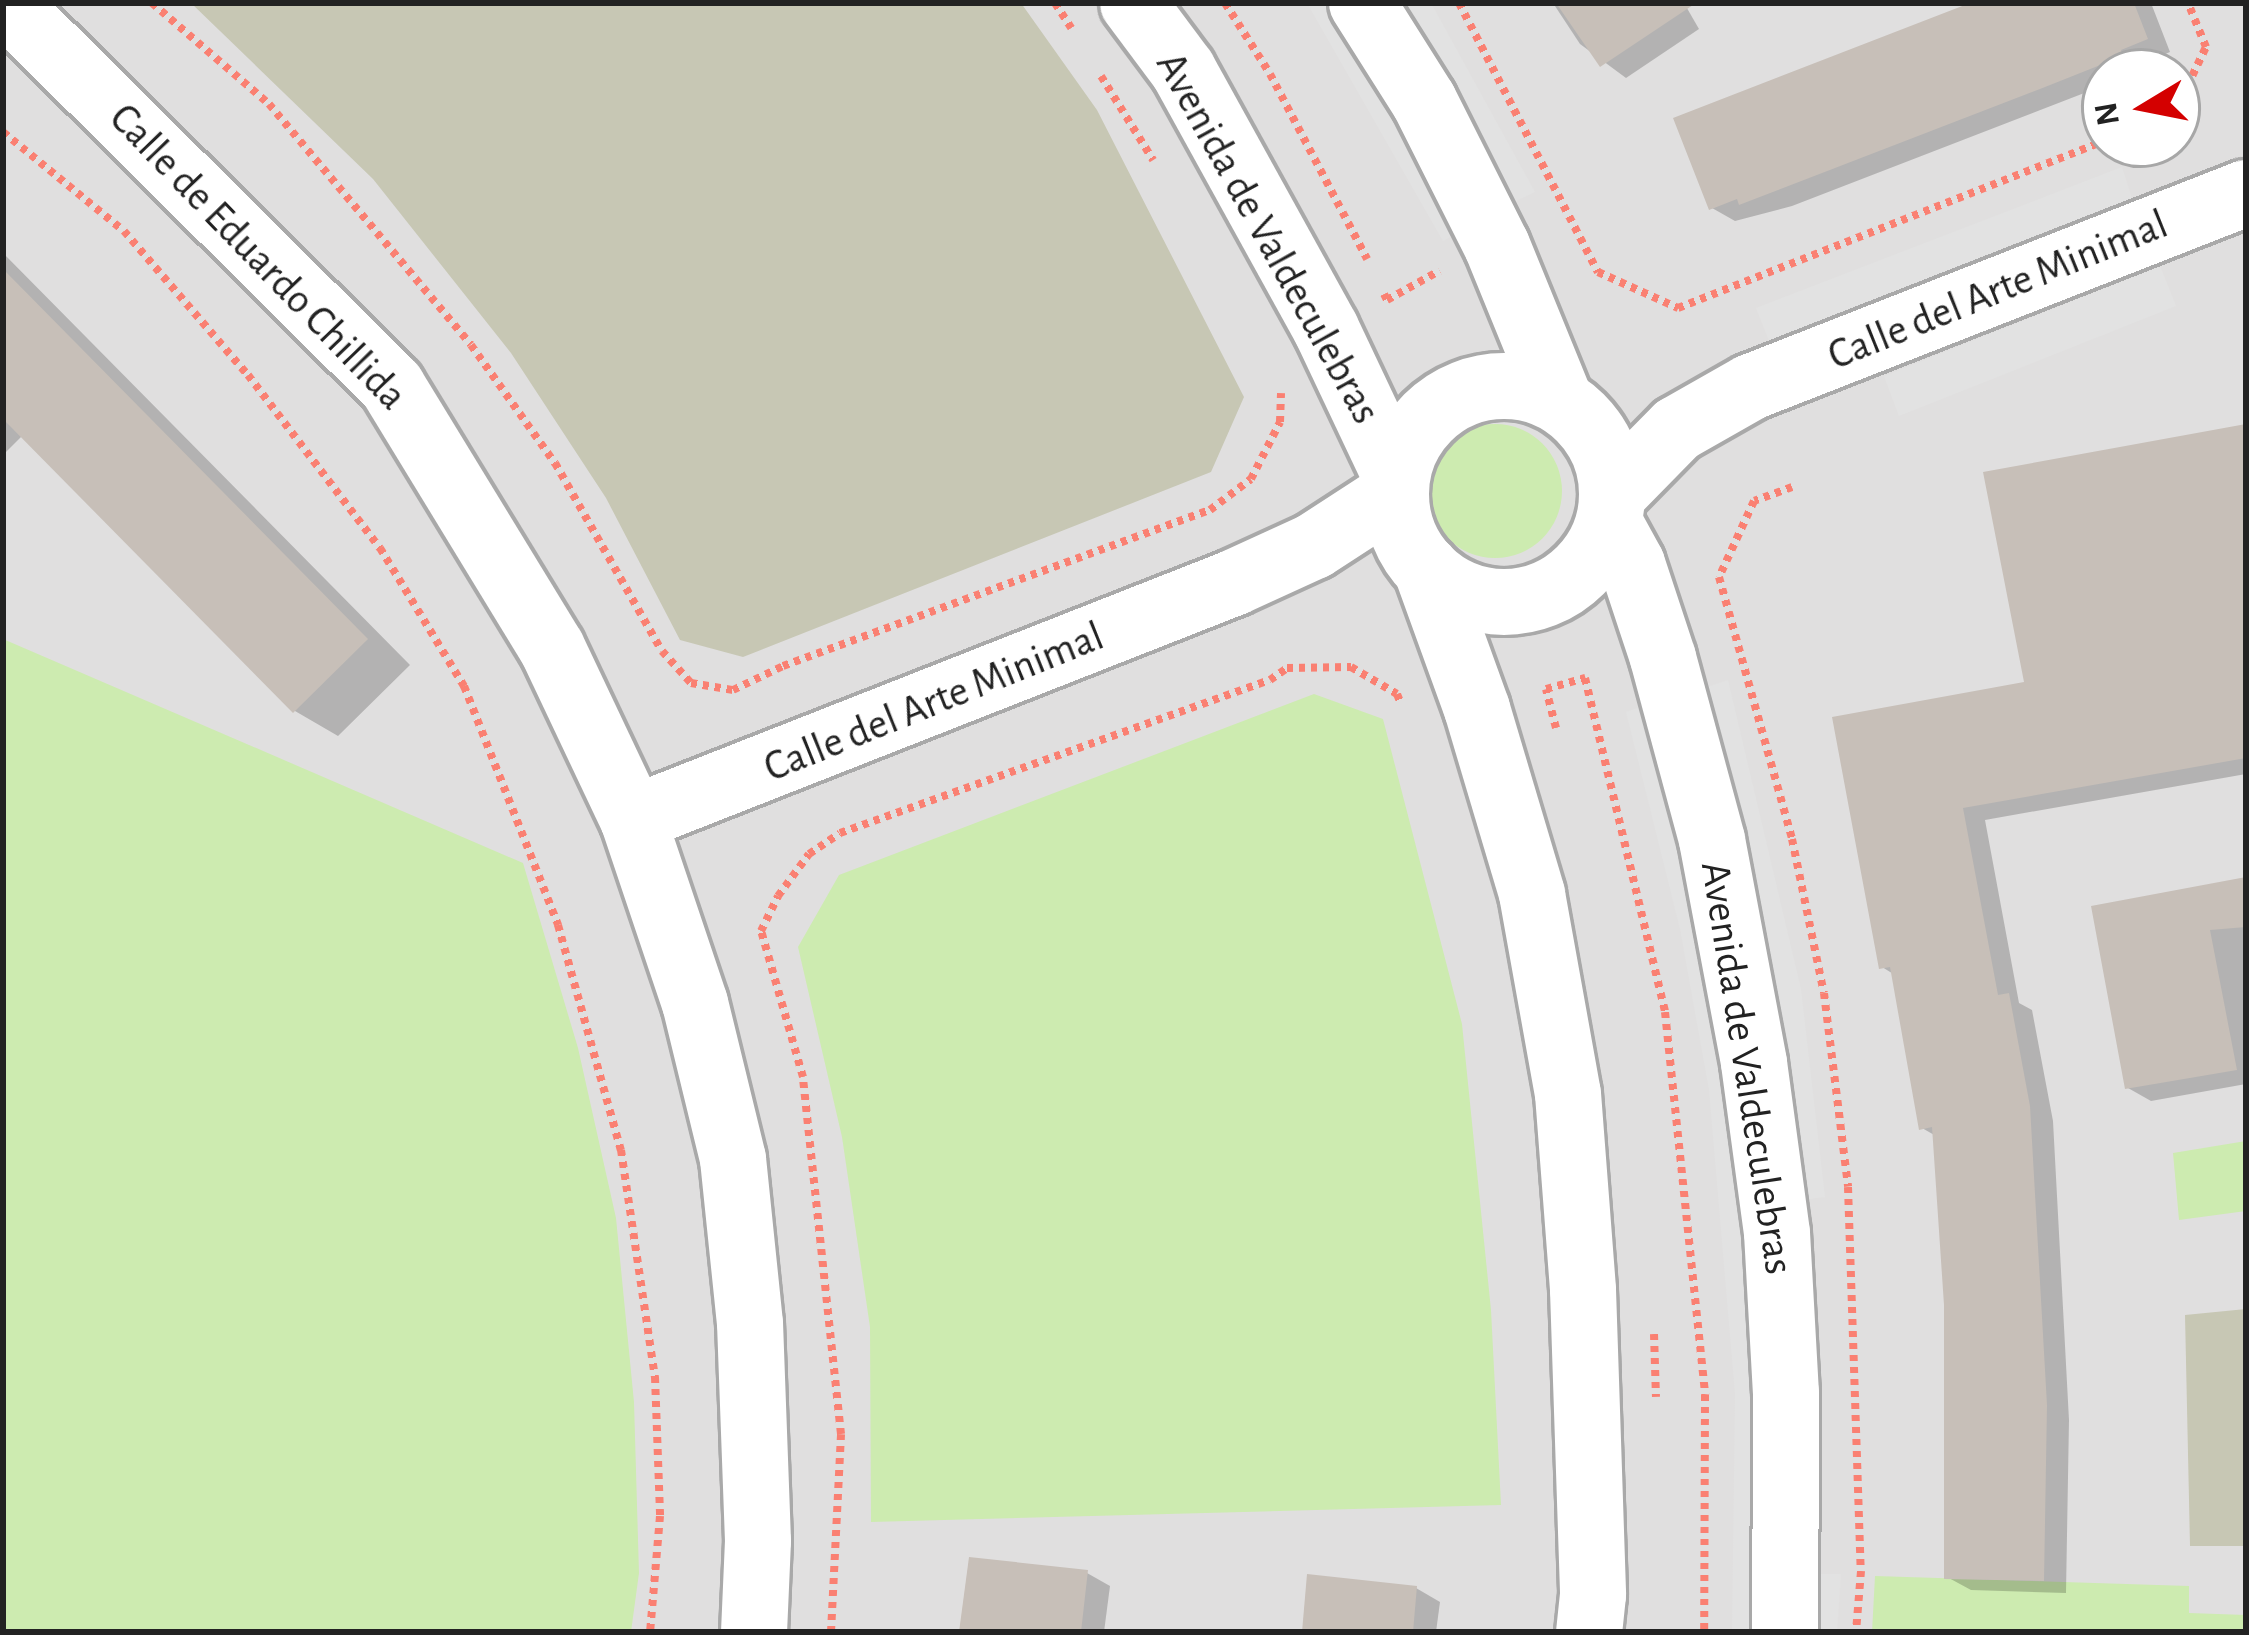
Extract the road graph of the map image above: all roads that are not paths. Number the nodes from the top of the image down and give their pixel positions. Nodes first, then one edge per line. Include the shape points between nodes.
1 (6, 3) edge
2 (1133, 3) edge
3 (1362, 3) edge
4 (2246, 193) edge
5 (1751, 387) junction
6 (1564, 402) junction
7 (1395, 486) junction
8 (1612, 507) junction
9 (1423, 565) junction
10 (1233, 583) junction
11 (633, 819) junction
12 (754, 1632) edge
13 (1589, 1632) edge
14 (1785, 1632) edge

1 - 11 street, Calle de Eduardo Chillida via 392,386 552,648
2 - 7 street, Avenida de Valdeculebras via 1183,70 1326,329
3 - 6 street via 1424,101
4 - 5 street, Calle del Arte Minimal
5 - 6 street, Calle del Arte Minimal via 1644,410
5 - 8 street, Calle del Arte Minimal via 1677,429
6 - 7 street via 1521,386 1452,398 1417,428
6 - 8 street via 1602,446
7 - 9 street via 1401,527
7 - 10 street, Calle del Arte Minimal via 1314,546
8 - 9 street via 1594,556 1567,583 1537,597 1480,599
8 - 14 street, Avenida de Valdeculebras via 1664,658 1712,840 1750,1040 1779,1256
9 - 10 street, Calle del Arte Minimal via 1336,559
9 - 13 street via 1532,894 1568,1094 1582,1290
10 - 11 street, Calle del Arte Minimal
11 - 12 street, Calle de Eduardo Chillida via 695,1003 733,1159 750,1323

